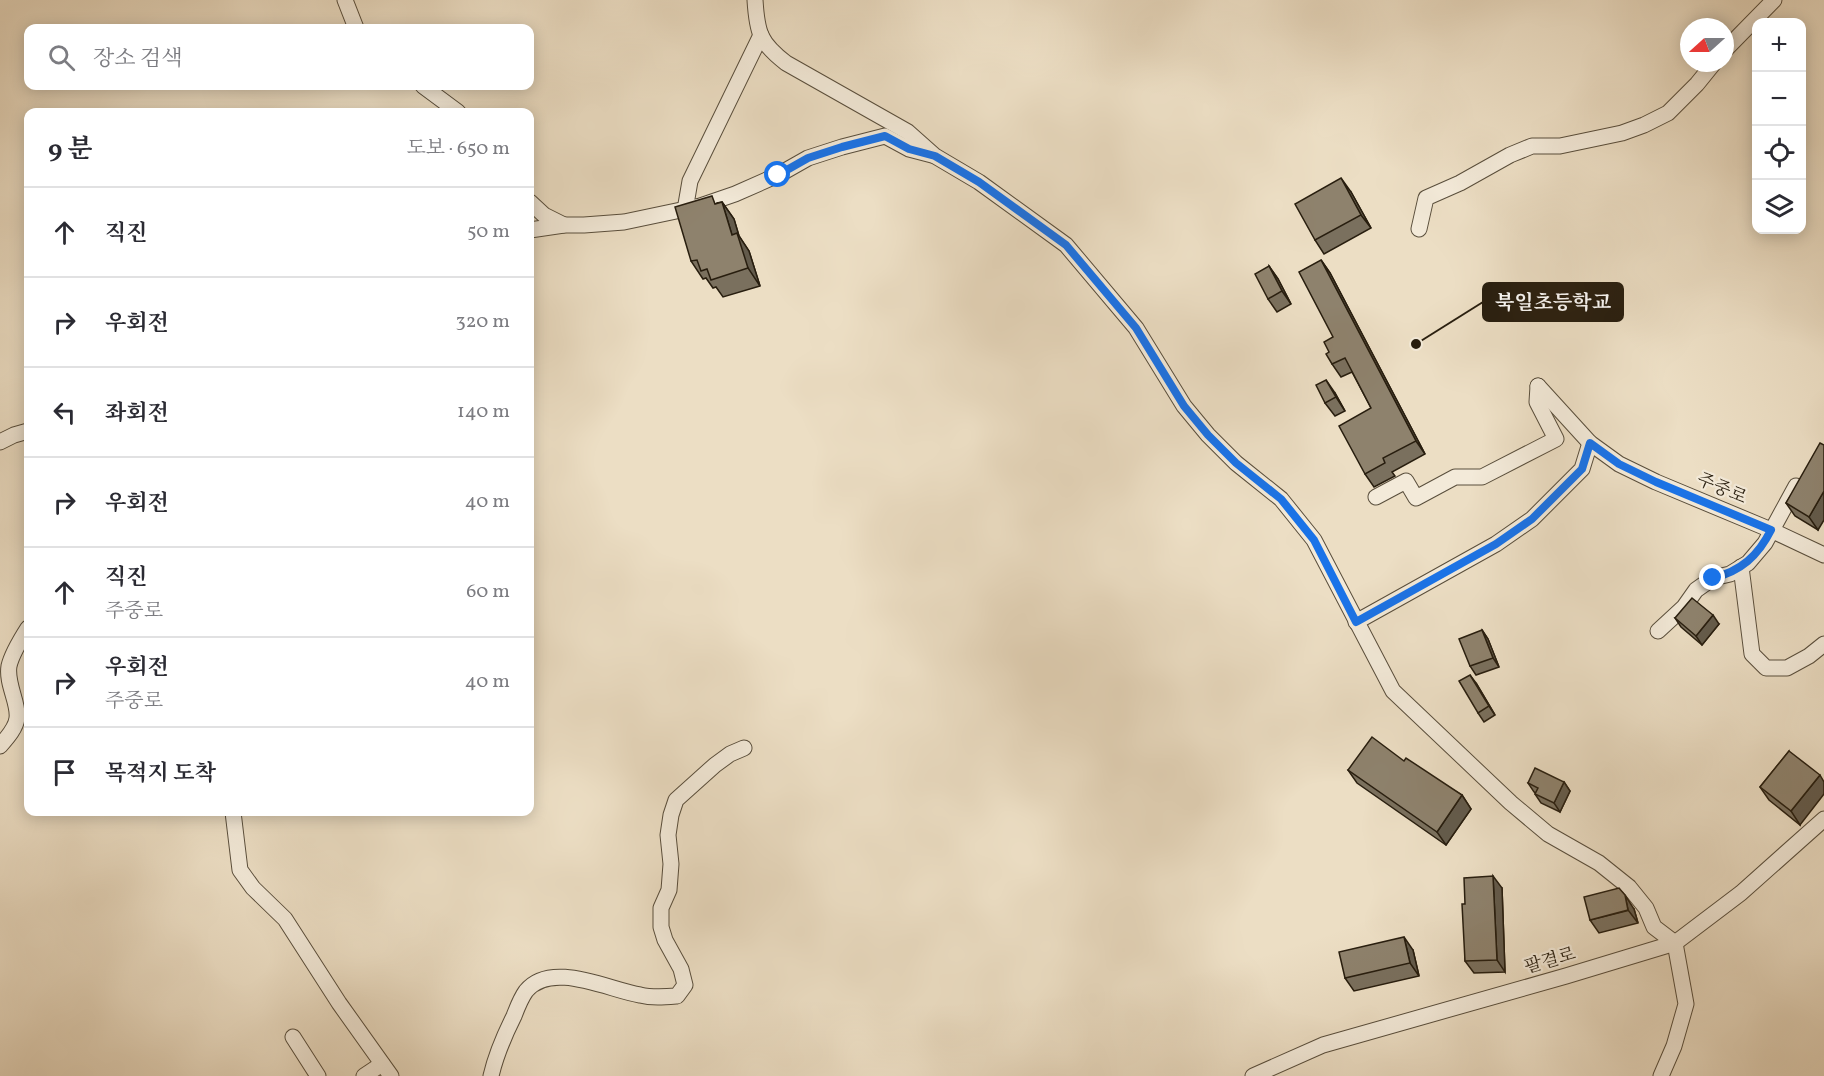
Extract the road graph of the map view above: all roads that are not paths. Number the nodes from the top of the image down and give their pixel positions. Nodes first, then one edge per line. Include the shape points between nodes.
1 (345, 0) edge
2 (755, 0) edge
3 (1774, 0) edge
4 (354, 24) edge
5 (761, 35) junction
6 (1734, 41) edge
7 (1707, 72) edge
8 (428, 90) edge
9 (453, 108) edge
10 (935, 156) junction
11 (534, 206) edge
12 (685, 210) junction
13 (564, 225) junction
14 (534, 229) edge
15 (1419, 229) dead end
16 (24, 432) edge
17 (0, 442) edge
18 (1590, 443) junction
19 (1805, 472) edge
20 (1376, 497) dead end
21 (1771, 530) junction
22 (1824, 555) edge
23 (1741, 567) junction
24 (1356, 622) junction
25 (1658, 631) dead end
26 (24, 635) edge
27 (1824, 644) edge
28 (0, 746) edge
29 (744, 748) dead end
30 (233, 816) edge
31 (1824, 819) edge
32 (1675, 943) junction
33 (292, 1037) dead end
34 (386, 1070) edge
35 (318, 1076) edge
36 (364, 1076) edge
37 (491, 1076) edge
38 (1253, 1076) edge
39 (1661, 1076) edge

1 - 4 street
2 - 5 street
3 - 6 street
5 - 10 street via 770,51 786,63 908,132
5 - 12 street via 690,181
7 - 15 street via 1668,113 1644,125 1560,146 1532,146 1426,198
8 - 9 street
10 - 12 street via 909,149 885,136 808,158 735,194
10 - 24 street via 979,182 1066,245 1136,328 1184,406 1208,435 1281,499 1314,540
11 - 13 street
12 - 13 street via 624,222
13 - 14 street
16 - 17 street
18 - 20 street, 주중로 via 1538,386 1537,402 1556,439 1482,477 1455,477 1416,498 1406,481
18 - 21 street, 주중로 via 1619,464 1656,482
18 - 24 street via 1582,469 1532,519 1496,544
19 - 21 street
21 - 22 street, 주중로
21 - 23 street via 1765,543
23 - 25 street via 1696,590
23 - 27 street via 1752,654 1766,668 1787,668
24 - 32 street via 1393,691 1511,804 1548,834 1599,863 1629,887 1646,908 1654,927
26 - 28 street via 9,666 18,717 11,734
29 - 37 street via 715,765 676,800 671,815 669,890 661,908 665,940 685,985 677,996 640,995 565,978 538,982 527,990 508,1027
30 - 34 street via 240,870 285,919
31 - 32 street, 팔결로 via 1741,894
32 - 38 street, 팔결로 via 1323,1045
32 - 39 street via 1686,1004
33 - 35 street
34 - 36 street

